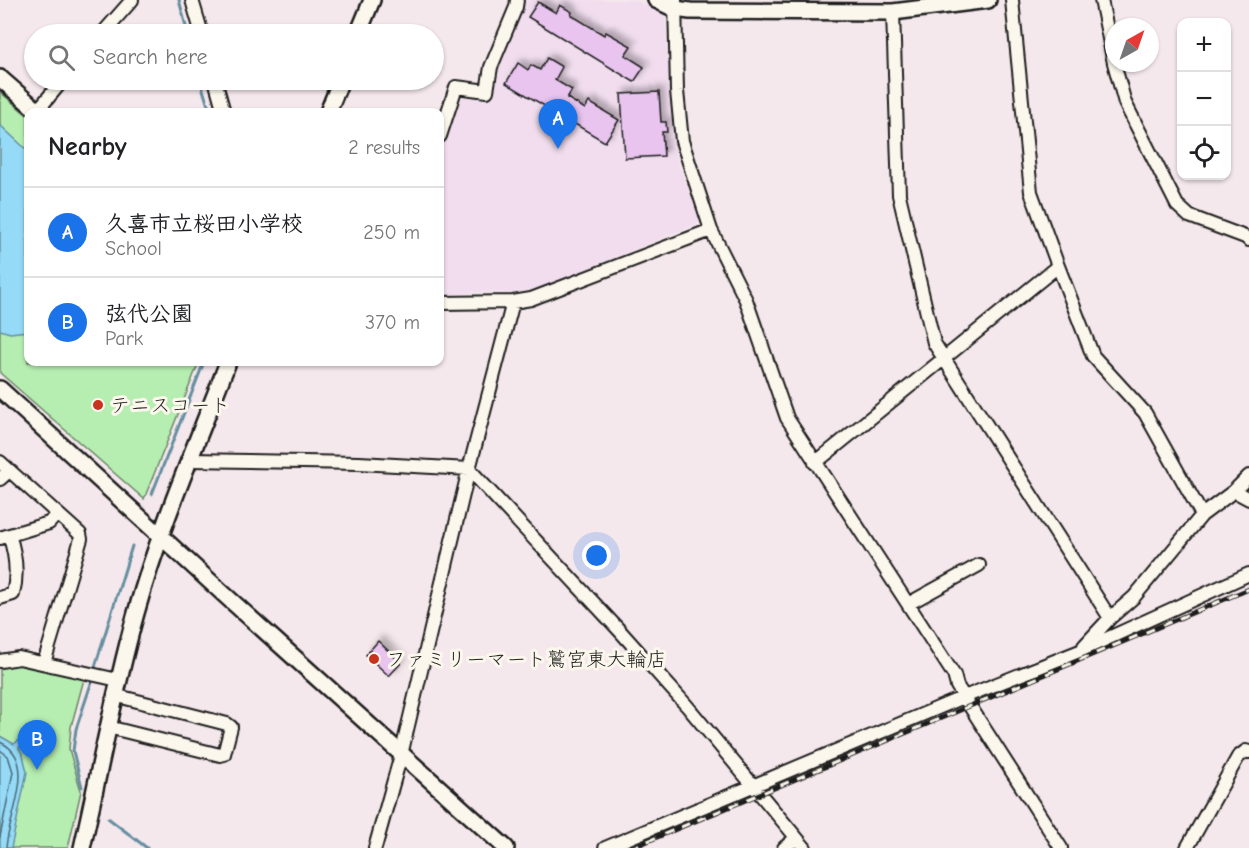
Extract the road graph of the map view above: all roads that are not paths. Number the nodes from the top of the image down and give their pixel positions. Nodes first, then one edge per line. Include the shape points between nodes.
1 (132, 0) edge
2 (192, 0) edge
3 (372, 0) edge
4 (517, 0) edge
5 (656, 0) edge
6 (988, 0) edge
7 (1012, 0) edge
8 (1101, 0) edge
9 (675, 4) edge
10 (893, 12) junction
11 (111, 24) edge
12 (199, 24) edge
13 (362, 24) edge
14 (0, 78) edge
15 (55, 90) edge
16 (217, 90) edge
17 (337, 90) edge
18 (34, 108) edge
19 (41, 108) edge
20 (223, 108) edge
21 (330, 108) edge
22 (444, 124) edge
23 (711, 230) junction
24 (1249, 240) edge
25 (1058, 266) junction
26 (513, 302) junction
27 (444, 303) edge
28 (944, 358) junction
29 (226, 366) edge
30 (0, 389) edge
31 (190, 460) junction
32 (814, 463) junction
33 (469, 469) junction
34 (3, 471) edge
35 (1249, 476) edge
36 (1234, 491) junction
37 (1249, 499) edge
38 (57, 514) junction
39 (1202, 515) junction
40 (160, 535) junction
41 (5, 537) edge
42 (979, 565) dead end
43 (1249, 574) edge
44 (0, 598) edge
45 (908, 604) junction
46 (1110, 618) junction
47 (1080, 651) junction
48 (0, 661) edge
49 (44, 663) junction
50 (118, 680) junction
51 (114, 695) junction
52 (964, 697) junction
53 (108, 727) junction
54 (1249, 752) edge
55 (401, 755) junction
56 (755, 787) junction
57 (796, 838) junction
58 (82, 848) edge
59 (375, 848) edge
60 (506, 848) edge
61 (605, 848) edge
62 (784, 848) edge
63 (805, 848) edge
64 (1061, 848) edge
65 (1186, 848) edge

1 - 11 street
2 - 12 street
3 - 13 street
4 - 22 street via 491,67 487,91 456,87
5 - 9 street
6 - 10 street
7 - 25 street via 1031,192
8 - 24 street via 1125,103 1177,205 1189,216
9 - 10 street via 690,11
9 - 23 street via 682,141
10 - 28 street via 900,195 929,328
14 - 18 street
15 - 19 street
16 - 20 street
17 - 21 street
23 - 26 street via 549,294
23 - 32 street via 746,300 787,418
25 - 28 street
25 - 39 street via 1093,356 1145,413
26 - 27 street
26 - 33 street
28 - 32 street
28 - 46 street
29 - 31 street
30 - 40 street
31 - 33 street
31 - 40 street
32 - 45 street
33 - 55 street
33 - 56 street via 620,631
34 - 38 street
35 - 36 street
36 - 37 street
36 - 39 street
38 - 41 street via 49,523
38 - 49 street via 81,539
39 - 46 street via 1134,597
40 - 50 street
40 - 55 street
41 - 44 street via 16,563 15,586 13,594
42 - 45 street
43 - 47 street
45 - 52 street
46 - 47 street
47 - 52 street
48 - 49 street via 15,657
49 - 50 street
50 - 51 street
51 - 53 street
51 - 53 street via 231,727 224,754 220,755
52 - 56 street
52 - 64 street
53 - 58 street
54 - 65 street via 1238,756
55 - 59 street
55 - 60 street
56 - 57 street
56 - 61 street
57 - 62 street
57 - 63 street

